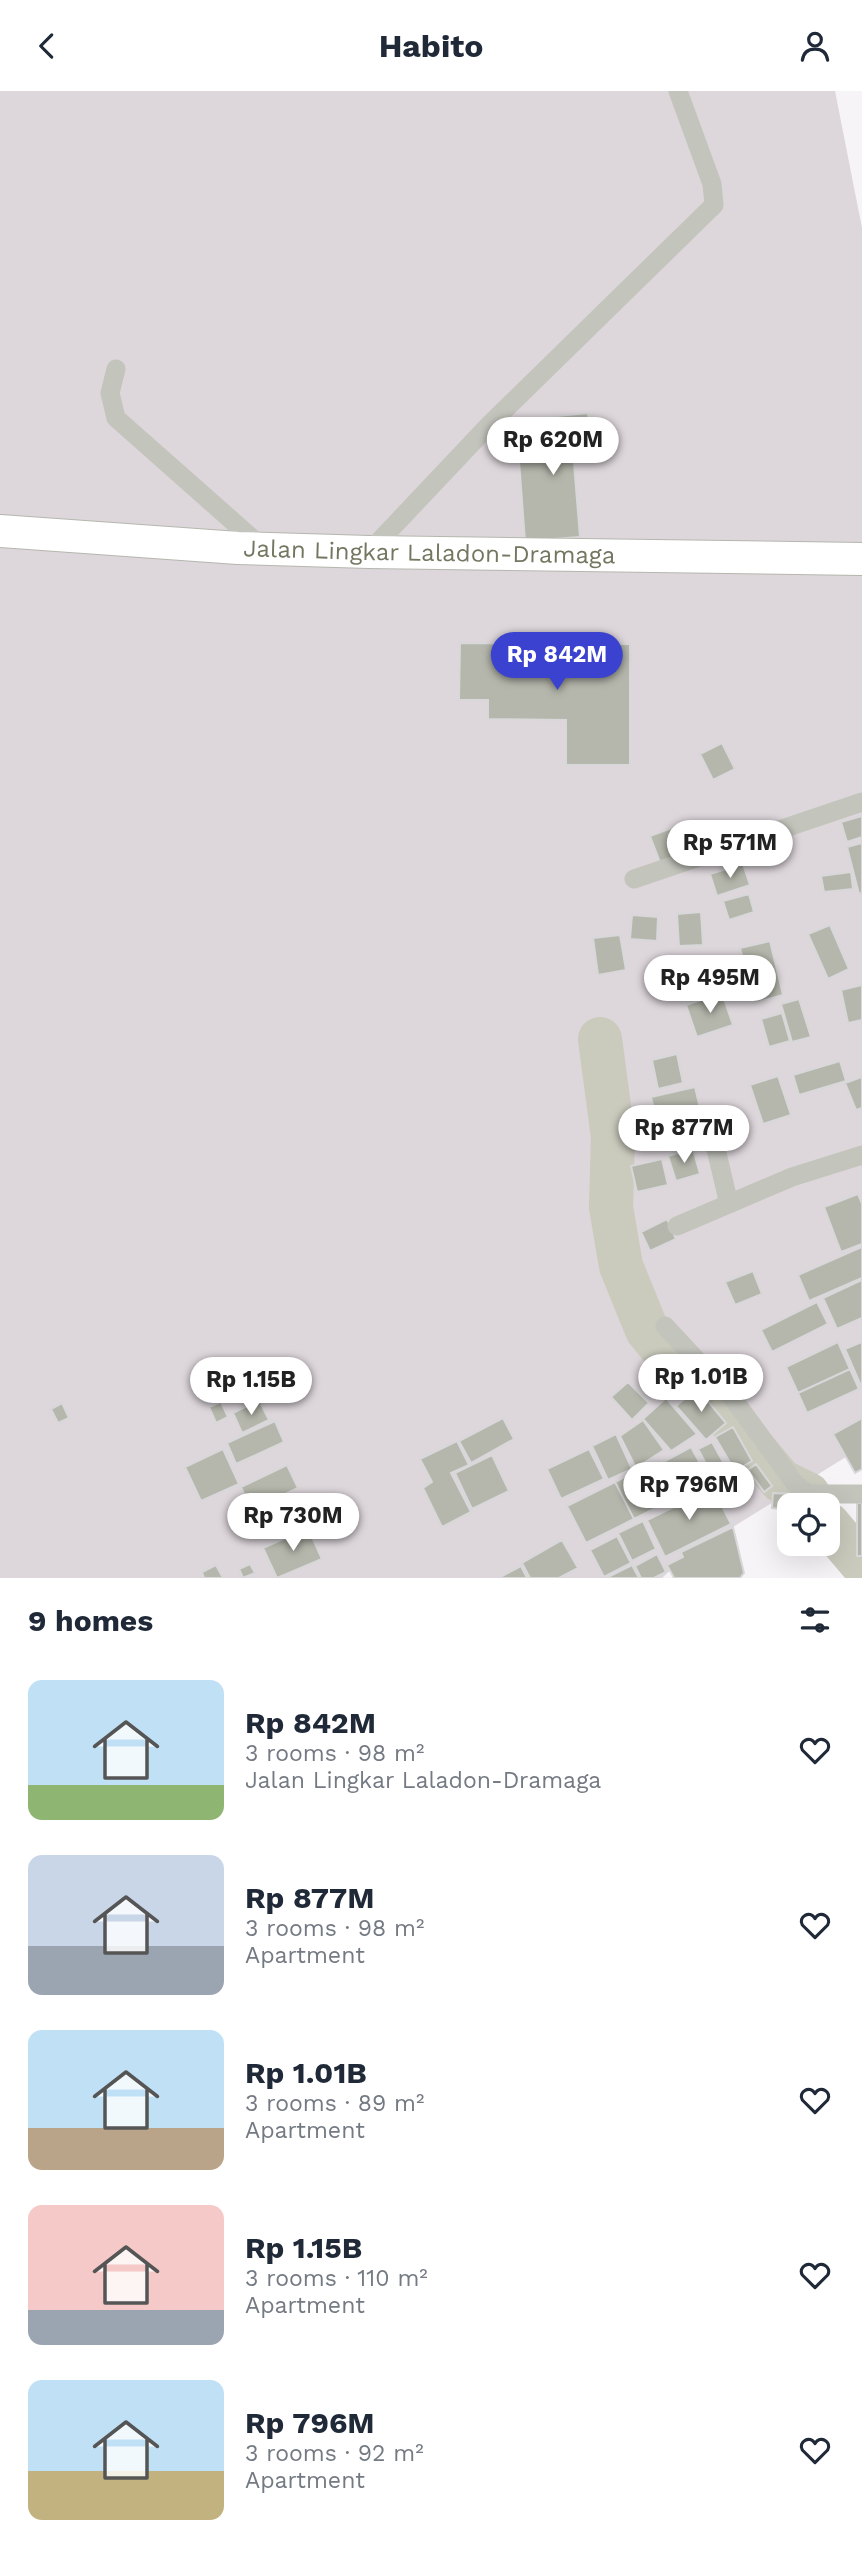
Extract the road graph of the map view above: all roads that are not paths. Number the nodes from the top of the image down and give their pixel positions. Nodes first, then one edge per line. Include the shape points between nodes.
1 (678, 91) edge
2 (116, 369) dead end
3 (0, 531) edge
4 (264, 549) junction
5 (369, 552) junction
6 (862, 559) edge
7 (862, 802) edge
8 (634, 879) dead end
9 (724, 1115) dead end
10 (862, 1155) edge
11 (729, 1204) junction
12 (677, 1226) dead end
13 (665, 1326) dead end
14 (862, 1494) edge

1 - 5 street via 712,184 714,205 489,425
2 - 4 street via 110,393 116,418
3 - 4 main road, Jalan Lingkar Laladon-Dramaga
4 - 5 main road, Jalan Lingkar Laladon-Dramaga
5 - 6 main road, Jalan Lingkar Laladon-Dramaga
7 - 8 street
9 - 11 street via 725,1133 715,1145
10 - 11 street via 792,1177
11 - 12 street
13 - 14 street via 734,1400 796,1485 809,1494

